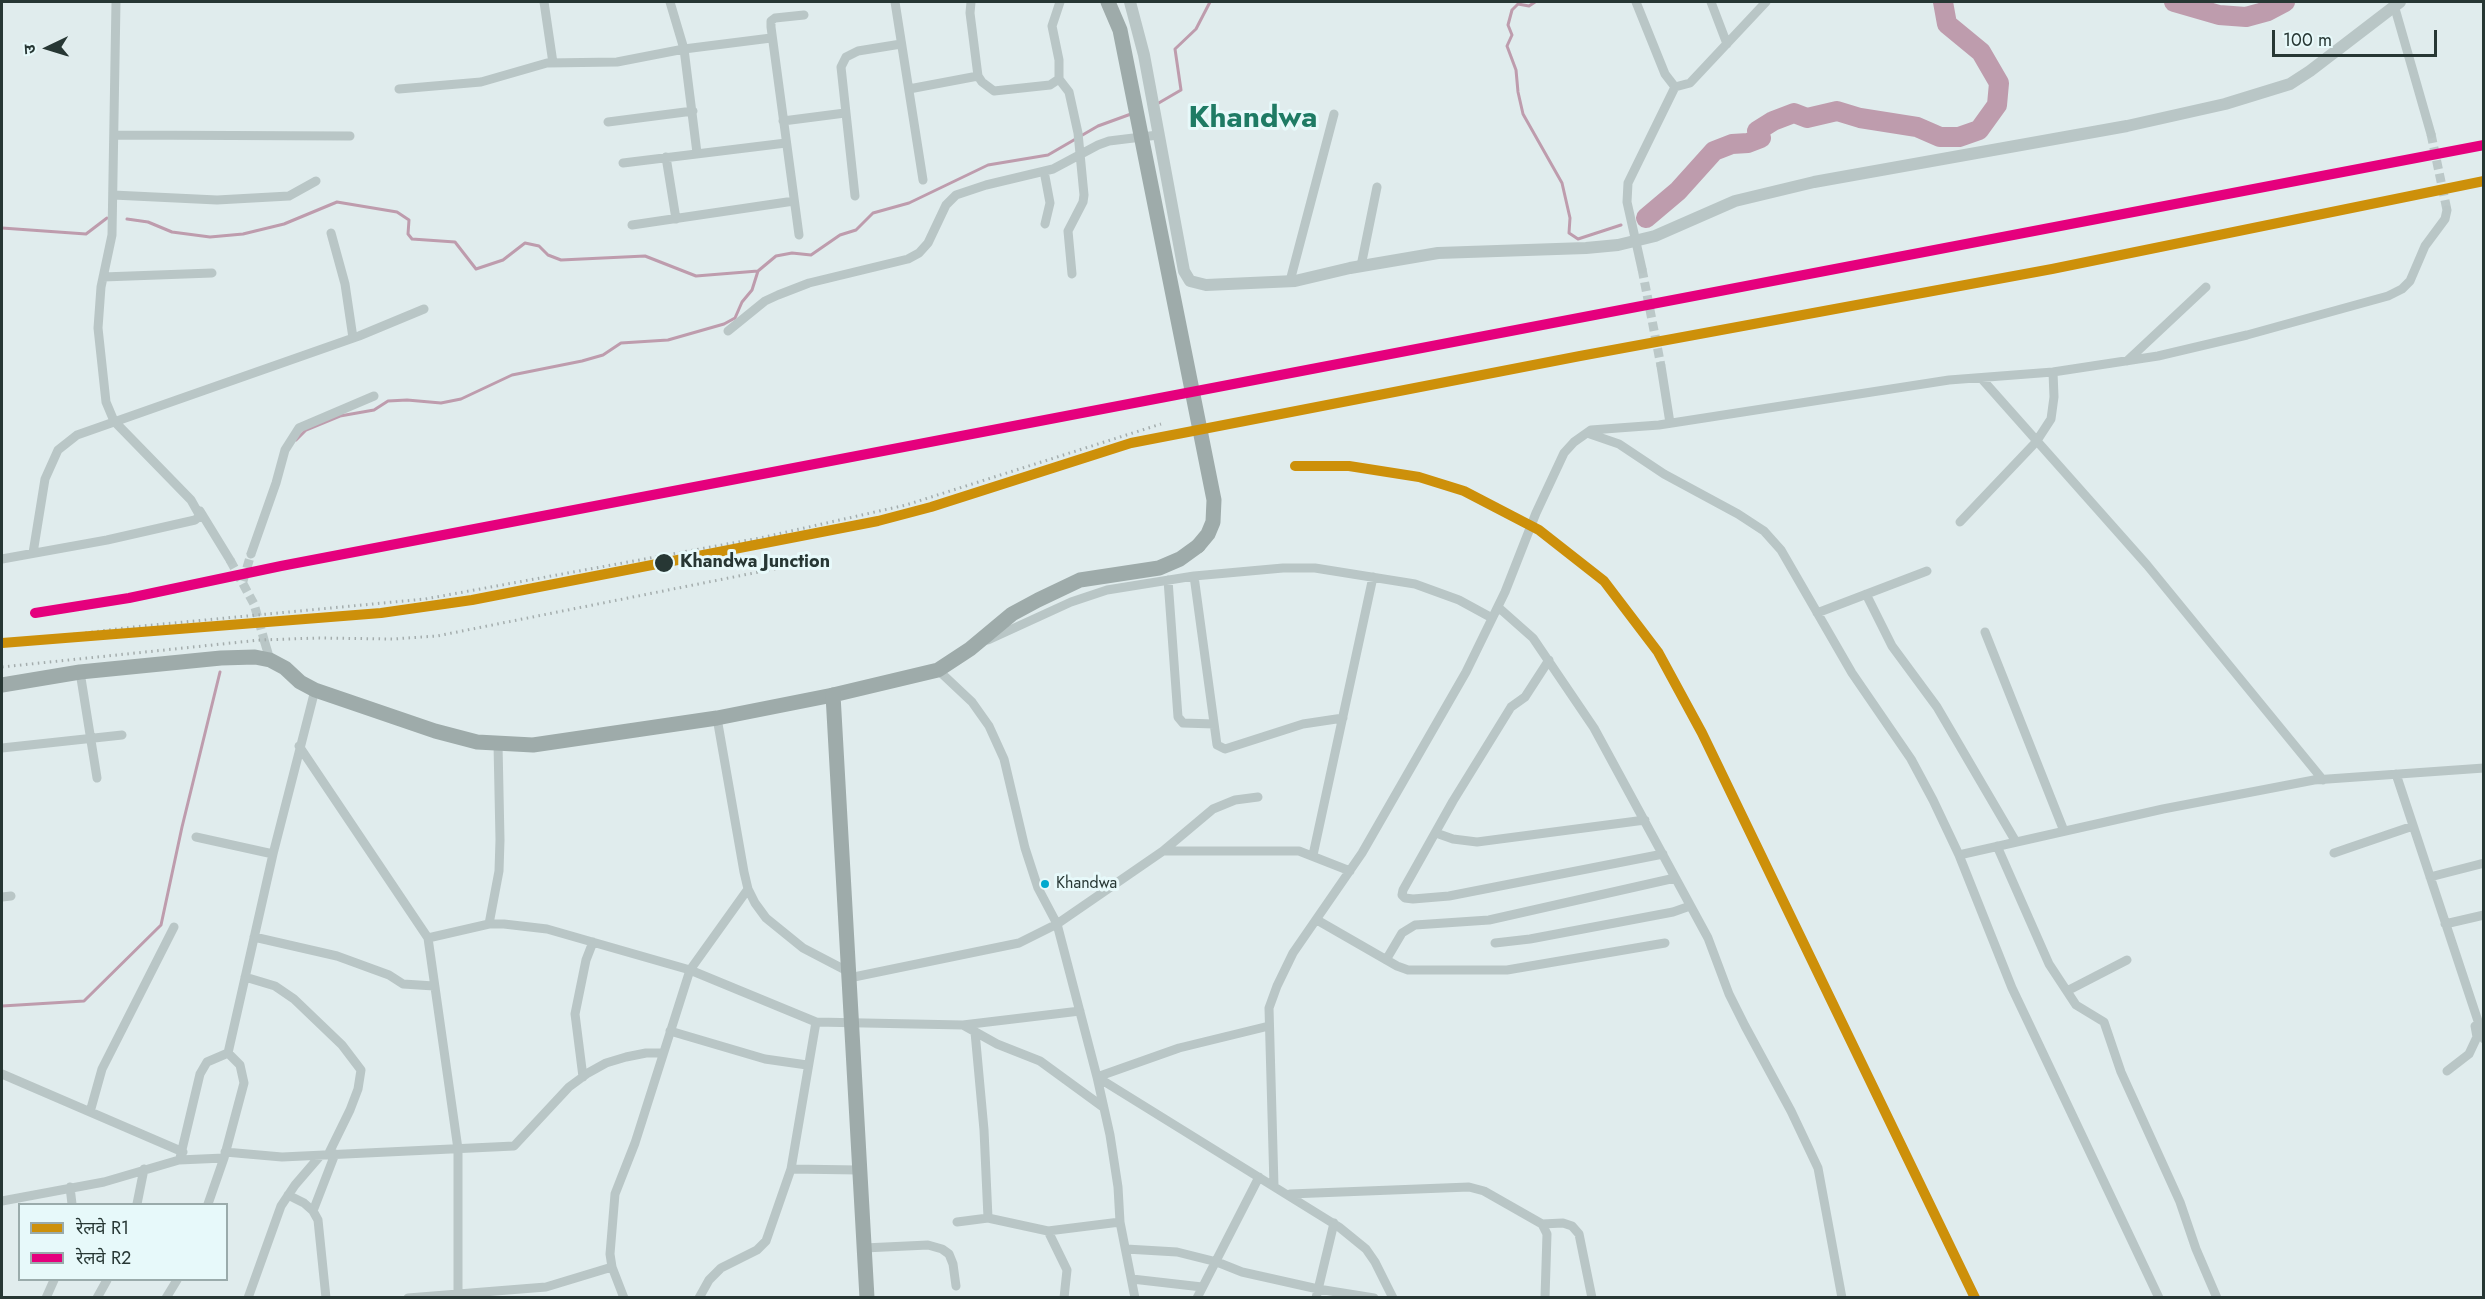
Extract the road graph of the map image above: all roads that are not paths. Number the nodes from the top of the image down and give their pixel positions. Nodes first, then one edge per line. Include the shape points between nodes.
1 (116, 2) edge
2 (544, 2) edge
3 (670, 2) edge
4 (895, 2) edge
5 (971, 2) edge
6 (1060, 2) edge
7 (1108, 2) edge
8 (1130, 2) edge
9 (1636, 2) edge
10 (1710, 2) edge
11 (1766, 2) edge
12 (2397, 3) edge
13 (804, 15) dead end
14 (771, 38) junction
15 (901, 44) junction
16 (1727, 44) junction
17 (684, 49) junction
18 (552, 63) junction
19 (978, 76) junction
20 (1059, 79) junction
21 (1675, 87) junction
22 (399, 89) dead end
23 (909, 89) junction
24 (693, 111) junction
25 (845, 113) junction
26 (1334, 114) dead end
27 (783, 121) junction
28 (608, 122) dead end
29 (2431, 134) tunnel mouth
30 (114, 135) junction
31 (1158, 135) junction
32 (350, 136) dead end
33 (786, 143) junction
34 (697, 153) junction
35 (666, 157) junction
36 (1080, 157) junction
37 (623, 163) dead end
38 (1044, 171) junction
39 (923, 180) dead end
40 (316, 182) dead end
41 (1377, 187) dead end
42 (113, 195) junction
43 (855, 196) dead end
44 (794, 201) junction
45 (2447, 210) tunnel mouth
46 (676, 219) junction
47 (1045, 224) dead end
48 (632, 225) dead end
49 (331, 233) dead end
50 (799, 235) dead end
51 (1636, 241) junction
52 (1361, 266) junction
53 (1642, 268) tunnel mouth
54 (212, 273) dead end
55 (1072, 274) dead end
56 (103, 277) junction
57 (1290, 281) junction
58 (2206, 287) dead end
59 (424, 309) dead end
60 (728, 331) dead end
61 (353, 338) junction
62 (2127, 361) junction
63 (1662, 366) tunnel mouth
64 (2053, 372) junction
65 (1981, 378) junction
66 (374, 396) dead end
67 (114, 421) junction
68 (1670, 423) junction
69 (1587, 433) junction
70 (2036, 442) junction
71 (199, 511) junction
72 (1960, 522) dead end
73 (33, 553) junction
74 (251, 554) tunnel mouth
75 (2, 559) edge
76 (230, 560) tunnel mouth
77 (1927, 571) dead end
78 (1194, 576) junction
79 (1373, 577) junction
80 (1168, 580) junction
81 (1866, 594) junction
82 (1498, 607) junction
83 (1816, 612) junction
84 (1492, 618) junction
85 (1985, 632) dead end
86 (265, 643) tunnel mouth
87 (970, 649) junction
88 (270, 660) junction
89 (1549, 660) junction
90 (938, 670) junction
91 (80, 672) junction
92 (2, 685) edge
93 (315, 690) junction
94 (833, 695) junction
95 (717, 718) junction
96 (1343, 718) junction
97 (1214, 724) junction
98 (122, 735) dead end
99 (90, 738) junction
100 (498, 744) junction
101 (299, 746) junction
102 (2, 748) edge
103 (2484, 768) edge
104 (2396, 774) junction
105 (97, 778) dead end
106 (2323, 780) junction
107 (1258, 797) dead end
108 (1645, 820) junction
109 (2413, 826) junction
110 (2064, 831) junction
111 (1436, 833) junction
112 (196, 837) dead end
113 (2016, 842) junction
114 (1997, 846) junction
115 (1163, 851) junction
116 (2334, 853) dead end
117 (273, 854) junction
118 (1313, 855) junction
119 (1663, 855) junction
120 (1959, 855) junction
121 (2484, 863) edge
122 (1350, 871) junction
123 (2430, 877) junction
124 (1675, 878) junction
125 (748, 889) junction
126 (1690, 906) junction
127 (2484, 915) edge
128 (1317, 920) junction
129 (489, 924) junction
130 (1057, 924) junction
131 (2445, 924) junction
132 (174, 927) dead end
133 (254, 937) junction
134 (428, 938) junction
135 (592, 942) junction
136 (1495, 943) dead end
137 (1665, 943) dead end
138 (1386, 960) junction
139 (2127, 960) dead end
140 (690, 970) junction
141 (849, 975) junction
142 (245, 977) junction
143 (434, 986) junction
144 (2067, 992) junction
145 (1080, 1011) junction
146 (2474, 1011) junction
147 (816, 1022) junction
148 (853, 1024) junction
149 (963, 1025) junction
150 (1269, 1026) junction
151 (670, 1031) junction
152 (975, 1032) junction
153 (2484, 1039) edge
154 (228, 1053) junction
155 (662, 1053) junction
156 (807, 1065) junction
157 (2447, 1071) dead end
158 (2, 1074) edge
159 (583, 1077) junction
160 (1097, 1077) junction
161 (1103, 1107) junction
162 (90, 1112) junction
163 (458, 1149) junction
164 (225, 1155) junction
165 (328, 1155) junction
166 (181, 1156) junction
167 (144, 1169) junction
168 (791, 1169) junction
169 (859, 1170) junction
170 (1259, 1177) junction
171 (1274, 1186) junction
172 (70, 1188) junction
173 (1288, 1194) junction
174 (288, 1195) junction
175 (2, 1202) edge
176 (72, 1203) edge
177 (137, 1203) edge
178 (208, 1203) edge
179 (313, 1211) junction
180 (988, 1218) junction
181 (957, 1222) dead end
182 (1120, 1222) junction
183 (1334, 1223) junction
184 (1542, 1224) junction
185 (1048, 1231) junction
186 (864, 1248) junction
187 (1126, 1249) junction
188 (1217, 1262) junction
189 (612, 1267) junction
190 (1132, 1279) junction
191 (54, 1281) edge
192 (106, 1281) edge
193 (176, 1281) edge
194 (956, 1286) dead end
195 (1202, 1287) junction
196 (1317, 1293) edge
197 (458, 1296) edge
198 (46, 1298) edge
199 (97, 1298) edge
200 (166, 1298) edge
201 (248, 1298) edge
202 (326, 1298) edge
203 (408, 1298) edge
204 (624, 1298) edge
205 (699, 1298) edge
206 (867, 1298) edge
207 (1064, 1298) edge
208 (1135, 1298) edge
209 (1197, 1298) edge
210 (1374, 1298) edge
211 (1393, 1298) edge
212 (1545, 1298) edge
213 (1592, 1298) edge
214 (1842, 1298) edge
215 (2159, 1298) edge
216 (2217, 1298) edge

1 - 30 street
2 - 18 street
3 - 17 street
4 - 15 street
5 - 19 street
6 - 20 street via 1052,26
7 - 87 main road, bridge via 1120,30 1214,500 1213,522 1198,546 1180,559 1159,568 1080,580 1012,614
8 - 31 street
9 - 21 street via 1665,74
10 - 16 street
11 - 16 street
12 - 29 street
12 - 51 street via 2290,84 2225,104 2127,126 1814,182 1735,201
13 - 14 street via 775,18 771,21
14 - 17 street
14 - 27 street
15 - 23 street
15 - 25 street via 858,51 846,57 841,67
16 - 21 street via 1690,83
17 - 18 street via 617,62
17 - 24 street
18 - 22 street via 481,82
19 - 20 street via 994,91 1050,85
19 - 23 street
20 - 36 street via 1069,92
21 - 51 street via 1628,183 1627,202
23 - 39 street
24 - 28 street
24 - 34 street
25 - 27 street
25 - 43 street
26 - 57 street
27 - 33 street
30 - 32 street
30 - 42 street
31 - 36 street via 1109,141
31 - 57 street via 1184,271 1190,281 1206,285
33 - 34 street
33 - 44 street
34 - 35 street
35 - 37 street
35 - 46 street
36 - 38 street
36 - 55 street via 1084,195 1068,231
38 - 47 street via 1050,203
38 - 60 street via 956,195 946,205 919,253 778,295
40 - 42 street via 289,196 217,200
41 - 52 street
42 - 56 street via 112,235
44 - 46 street
44 - 50 street
45 - 62 street via 2410,281 2388,296 2247,335
46 - 48 street
49 - 61 street via 345,284
51 - 52 street via 1586,248 1438,253
51 - 53 street
52 - 57 street
54 - 56 street
56 - 67 street via 98,327 106,402
58 - 62 street
59 - 61 street
61 - 67 street
62 - 64 street
63 - 68 street
64 - 65 street
64 - 70 street via 2051,419
65 - 68 street
65 - 70 street
66 - 74 street via 299,428 285,450
67 - 71 street
67 - 73 street via 78,435 58,450 45,479
68 - 69 street
69 - 82 street via 1564,453
69 - 83 street via 1619,444 1764,531 1780,550
70 - 72 street
70 - 106 street via 2147,565
71 - 73 street via 200,516 195,519
71 - 76 street
73 - 75 street
77 - 81 street
78 - 79 street via 1315,568
78 - 80 street
78 - 97 street
79 - 84 street via 1415,584 1459,600
79 - 96 street
80 - 87 street via 1107,590 1071,602
80 - 97 street via 1178,717 1184,723
81 - 83 street
81 - 113 street via 1892,646 1937,707
82 - 84 street
82 - 89 street via 1533,638
83 - 120 street via 1852,674 1911,759
84 - 122 street via 1466,672
85 - 110 street
86 - 88 street
87 - 90 main road
88 - 91 main road via 221,658
88 - 93 main road
89 - 108 street via 1594,728
89 - 111 street via 1525,697 1511,707
90 - 94 main road
90 - 130 street via 972,702 1004,759 1025,848 1038,888
91 - 92 main road
91 - 99 street
93 - 100 main road via 435,731
93 - 101 street
94 - 95 main road
94 - 141 main road
95 - 100 main road via 533,745
95 - 125 street
96 - 97 street via 1303,724 1225,749 1217,745
96 - 118 street
98 - 99 street
99 - 102 street
99 - 105 street
100 - 129 street via 499,861
101 - 117 street
101 - 134 street
103 - 104 street
104 - 106 street
104 - 109 street
106 - 110 street
107 - 115 street via 1224,803
108 - 111 street via 1477,842
108 - 119 street
109 - 116 street
109 - 123 street
110 - 113 street
111 - 119 street via 1402,890 1405,898 1449,896
112 - 117 street
113 - 114 street
114 - 120 street
114 - 144 street via 2049,964
115 - 118 street via 1278,850
115 - 130 street
117 - 133 street
118 - 122 street
119 - 124 street
120 - 215 street via 2012,988
121 - 123 street
122 - 128 street
123 - 131 street
124 - 126 street
124 - 138 street via 1490,920 1415,925 1402,933
125 - 140 street
125 - 141 street via 766,918 783,933
126 - 136 street
126 - 214 street via 1714,951 1729,994 1818,1168
127 - 131 street
128 - 138 street
128 - 150 street via 1293,953 1277,986 1269,1008
129 - 134 street
129 - 135 street via 547,929
130 - 141 street via 1019,944
130 - 145 street
131 - 146 street
132 - 162 street via 102,1069
133 - 142 street
133 - 143 street via 337,956 403,984
134 - 143 street
135 - 140 street
135 - 159 street via 575,1014
137 - 138 street via 1507,969 1408,970
139 - 144 street
140 - 147 street
140 - 151 street
141 - 148 main road
142 - 154 street
142 - 165 street via 275,986 294,999 342,1045 361,1070 350,1110
143 - 163 street
144 - 216 street via 2076,1005 2104,1022 2121,1072 2180,1202
145 - 149 street
145 - 160 street
146 - 153 street
146 - 157 street via 2477,1036 2469,1054
147 - 148 street
147 - 156 street
148 - 149 street
148 - 169 main road
149 - 152 street
150 - 160 street via 1179,1047
150 - 171 street
151 - 155 street
151 - 156 street via 765,1059
152 - 161 street via 1040,1061
152 - 180 street
154 - 164 street via 240,1065 244,1083
154 - 166 street via 207,1062 200,1074
155 - 159 street via 606,1063
155 - 189 street via 615,1194 610,1229
156 - 168 street
158 - 162 street
159 - 163 street via 514,1146
160 - 161 street
160 - 170 street
161 - 182 street via 1118,1187
162 - 166 street
163 - 165 street
163 - 197 street
164 - 165 street
164 - 166 street
164 - 178 street
165 - 174 street
165 - 179 street
166 - 167 street
167 - 172 street
167 - 177 street
168 - 169 street
168 - 205 street via 766,1241 757,1250 721,1268
169 - 186 main road
170 - 171 street
170 - 188 street
171 - 173 street
172 - 175 street
172 - 176 street
173 - 183 street
173 - 184 street via 1469,1187 1484,1191
174 - 179 street
174 - 201 street
179 - 202 street via 322,1244
180 - 181 street
180 - 185 street
182 - 185 street
182 - 187 street
183 - 196 street
183 - 211 street via 1366,1249
184 - 212 street via 1547,1234
184 - 213 street via 1563,1223 1580,1234
185 - 207 street via 1067,1270
186 - 194 street via 928,1245 942,1249 953,1264
186 - 206 main road
187 - 188 street via 1177,1252
187 - 190 street
188 - 195 street
188 - 196 street
189 - 197 street via 546,1287
189 - 204 street
190 - 195 street
190 - 208 street
191 - 198 street
192 - 199 street
193 - 200 street
195 - 209 street
196 - 210 street
197 - 203 street

